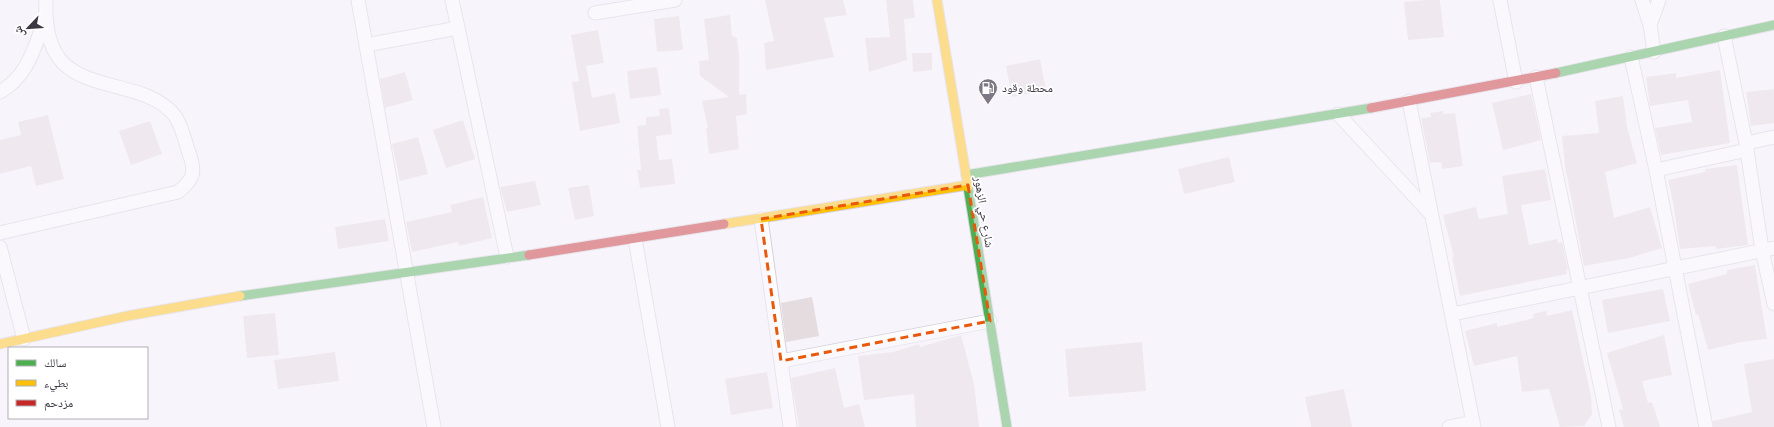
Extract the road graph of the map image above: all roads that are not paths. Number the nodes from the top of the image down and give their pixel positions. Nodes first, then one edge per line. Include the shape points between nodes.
1 (46, 0) edge
2 (358, 0) edge
3 (452, 0) edge
4 (675, 0) edge
5 (937, 0) edge
6 (1500, 0) edge
7 (1642, 0) edge
8 (1659, 0) edge
9 (595, 13) dead end
10 (45, 19) junction
11 (1650, 25) junction
12 (1774, 25) edge
13 (458, 28) junction
14 (1724, 36) junction
15 (366, 45) junction
16 (1654, 52) junction
17 (1631, 58) junction
18 (1536, 76) junction
19 (1516, 82) junction
20 (0, 92) edge
21 (1408, 101) junction
22 (1338, 114) junction
23 (1774, 137) edge
24 (1746, 147) junction
25 (1656, 170) junction
26 (966, 175) junction
27 (968, 185) junction
28 (1430, 213) junction
29 (762, 219) junction
30 (0, 233) edge
31 (635, 239) junction
32 (0, 247) edge
33 (1768, 249) edge
34 (507, 257) junction
35 (1674, 270) junction
36 (405, 271) junction
37 (1581, 287) junction
38 (1774, 304) edge
39 (1452, 314) junction
40 (990, 321) junction
41 (24, 339) junction
42 (0, 344) edge
43 (780, 361) junction
44 (1474, 424) edge
45 (434, 427) edge
46 (668, 427) edge
47 (790, 427) edge
48 (1007, 427) edge
49 (1450, 427) edge
50 (1609, 427) edge
51 (1706, 427) edge

1 - 10 street
2 - 15 street
3 - 13 street
4 - 9 street
5 - 26 street, شارع حي الزهور
6 - 19 street
7 - 11 street
8 - 11 street
10 - 20 street via 27,68
10 - 30 street via 54,51 63,63 81,76 141,94 164,106 175,116 192,162 193,176 178,192
11 - 16 street
12 - 14 street
13 - 15 street
13 - 34 street
14 - 16 street
14 - 24 street
15 - 36 street
16 - 17 street
17 - 18 street
17 - 25 street
18 - 19 street
18 - 37 street
19 - 21 street
21 - 22 street
21 - 28 street
22 - 26 street
22 - 28 street
23 - 24 street
24 - 25 street
24 - 33 street
25 - 35 street
26 - 27 street, شارع حي الزهور
27 - 29 street
27 - 40 street, شارع حي الزهور
28 - 39 street
29 - 31 street
29 - 43 street
31 - 34 street
31 - 46 street
32 - 41 street
33 - 35 street
33 - 38 street
34 - 36 street
35 - 37 street
35 - 51 street
36 - 41 street via 273,290 127,316
36 - 45 street
37 - 39 street
37 - 50 street
39 - 44 street
40 - 43 street
40 - 48 street, شارع حي الزهور
41 - 42 street
43 - 47 street
44 - 49 street

